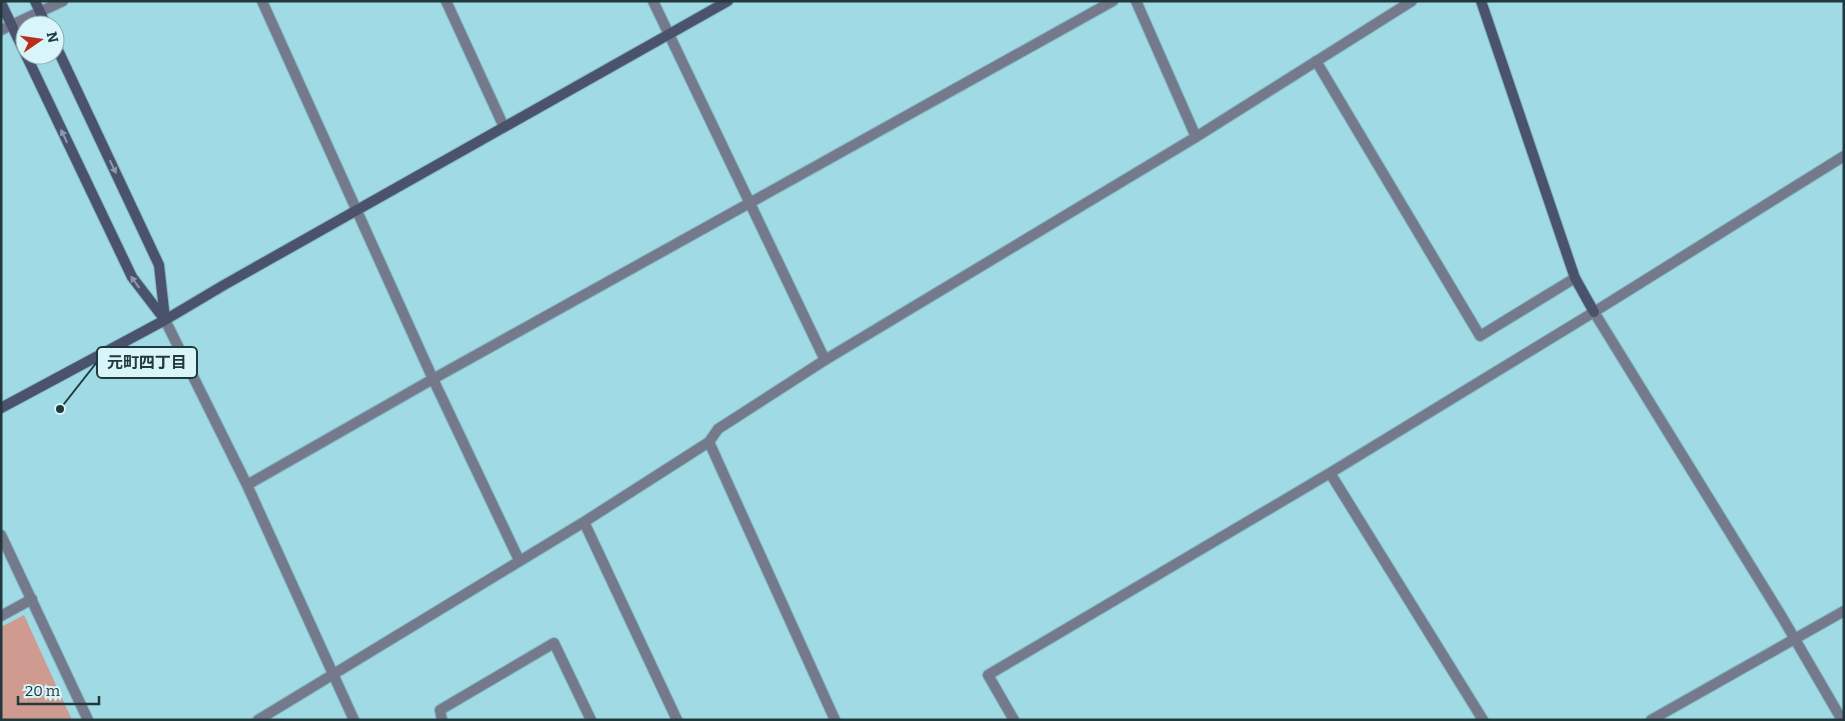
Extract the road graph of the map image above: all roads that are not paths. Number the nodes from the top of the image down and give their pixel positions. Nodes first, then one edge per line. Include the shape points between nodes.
1 (35, 1) edge
2 (62, 1) edge
3 (262, 1) edge
4 (446, 1) edge
5 (653, 1) edge
6 (728, 1) edge
7 (1114, 1) edge
8 (1136, 1) edge
9 (1412, 1) edge
10 (1481, 1) edge
11 (1, 3) edge
12 (40, 12) junction
13 (41, 15) edge
14 (12, 25) junction
15 (1, 30) edge
16 (15, 32) edge
17 (668, 35) junction
18 (1316, 61) junction
19 (30, 65) edge
20 (65, 65) edge
21 (504, 127) junction
22 (1196, 137) junction
23 (1844, 156) edge
24 (749, 203) junction
25 (357, 210) junction
26 (1576, 278) junction
27 (1594, 312) junction
28 (165, 320) junction
29 (825, 360) junction
30 (433, 379) junction
31 (1, 408) edge
32 (709, 442) junction
33 (1330, 473) junction
34 (247, 485) junction
35 (584, 522) junction
36 (1, 535) edge
37 (520, 560) junction
38 (32, 600) junction
39 (1844, 611) edge
40 (1, 616) edge
41 (1796, 639) junction
42 (333, 674) junction
43 (88, 720) edge
44 (258, 720) edge
45 (354, 720) edge
46 (442, 720) edge
47 (590, 720) edge
48 (677, 720) edge
49 (835, 720) edge
50 (1014, 720) edge
51 (1483, 720) edge
52 (1652, 720) edge
53 (1842, 720) edge

1 - 12 street
2 - 12 street
3 - 25 street
4 - 21 street
5 - 17 street
6 - 17 street
7 - 24 street
8 - 22 street
9 - 18 street
10 - 26 street
11 - 14 street
12 - 13 street
12 - 14 street
14 - 15 street
14 - 16 street
17 - 21 street
17 - 24 street
18 - 22 street
18 - 26 street via 1480,336
28 -> 19 street via 132,277
20 -> 28 street via 160,265
21 - 25 street
22 - 29 street
23 - 27 street
24 - 29 street
24 - 30 street
25 - 28 street
25 - 30 street
26 - 27 street
27 - 33 street
27 - 41 street
28 - 31 street
28 - 34 street
29 - 32 street via 718,429
30 - 34 street
30 - 37 street
32 - 35 street
32 - 49 street
33 - 50 street via 988,675
33 - 51 street
34 - 42 street
35 - 37 street
35 - 48 street
36 - 38 street
37 - 42 street
38 - 40 street
38 - 43 street
39 - 41 street
41 - 52 street
41 - 53 street
42 - 44 street
42 - 45 street
46 - 47 street via 440,710 554,643

